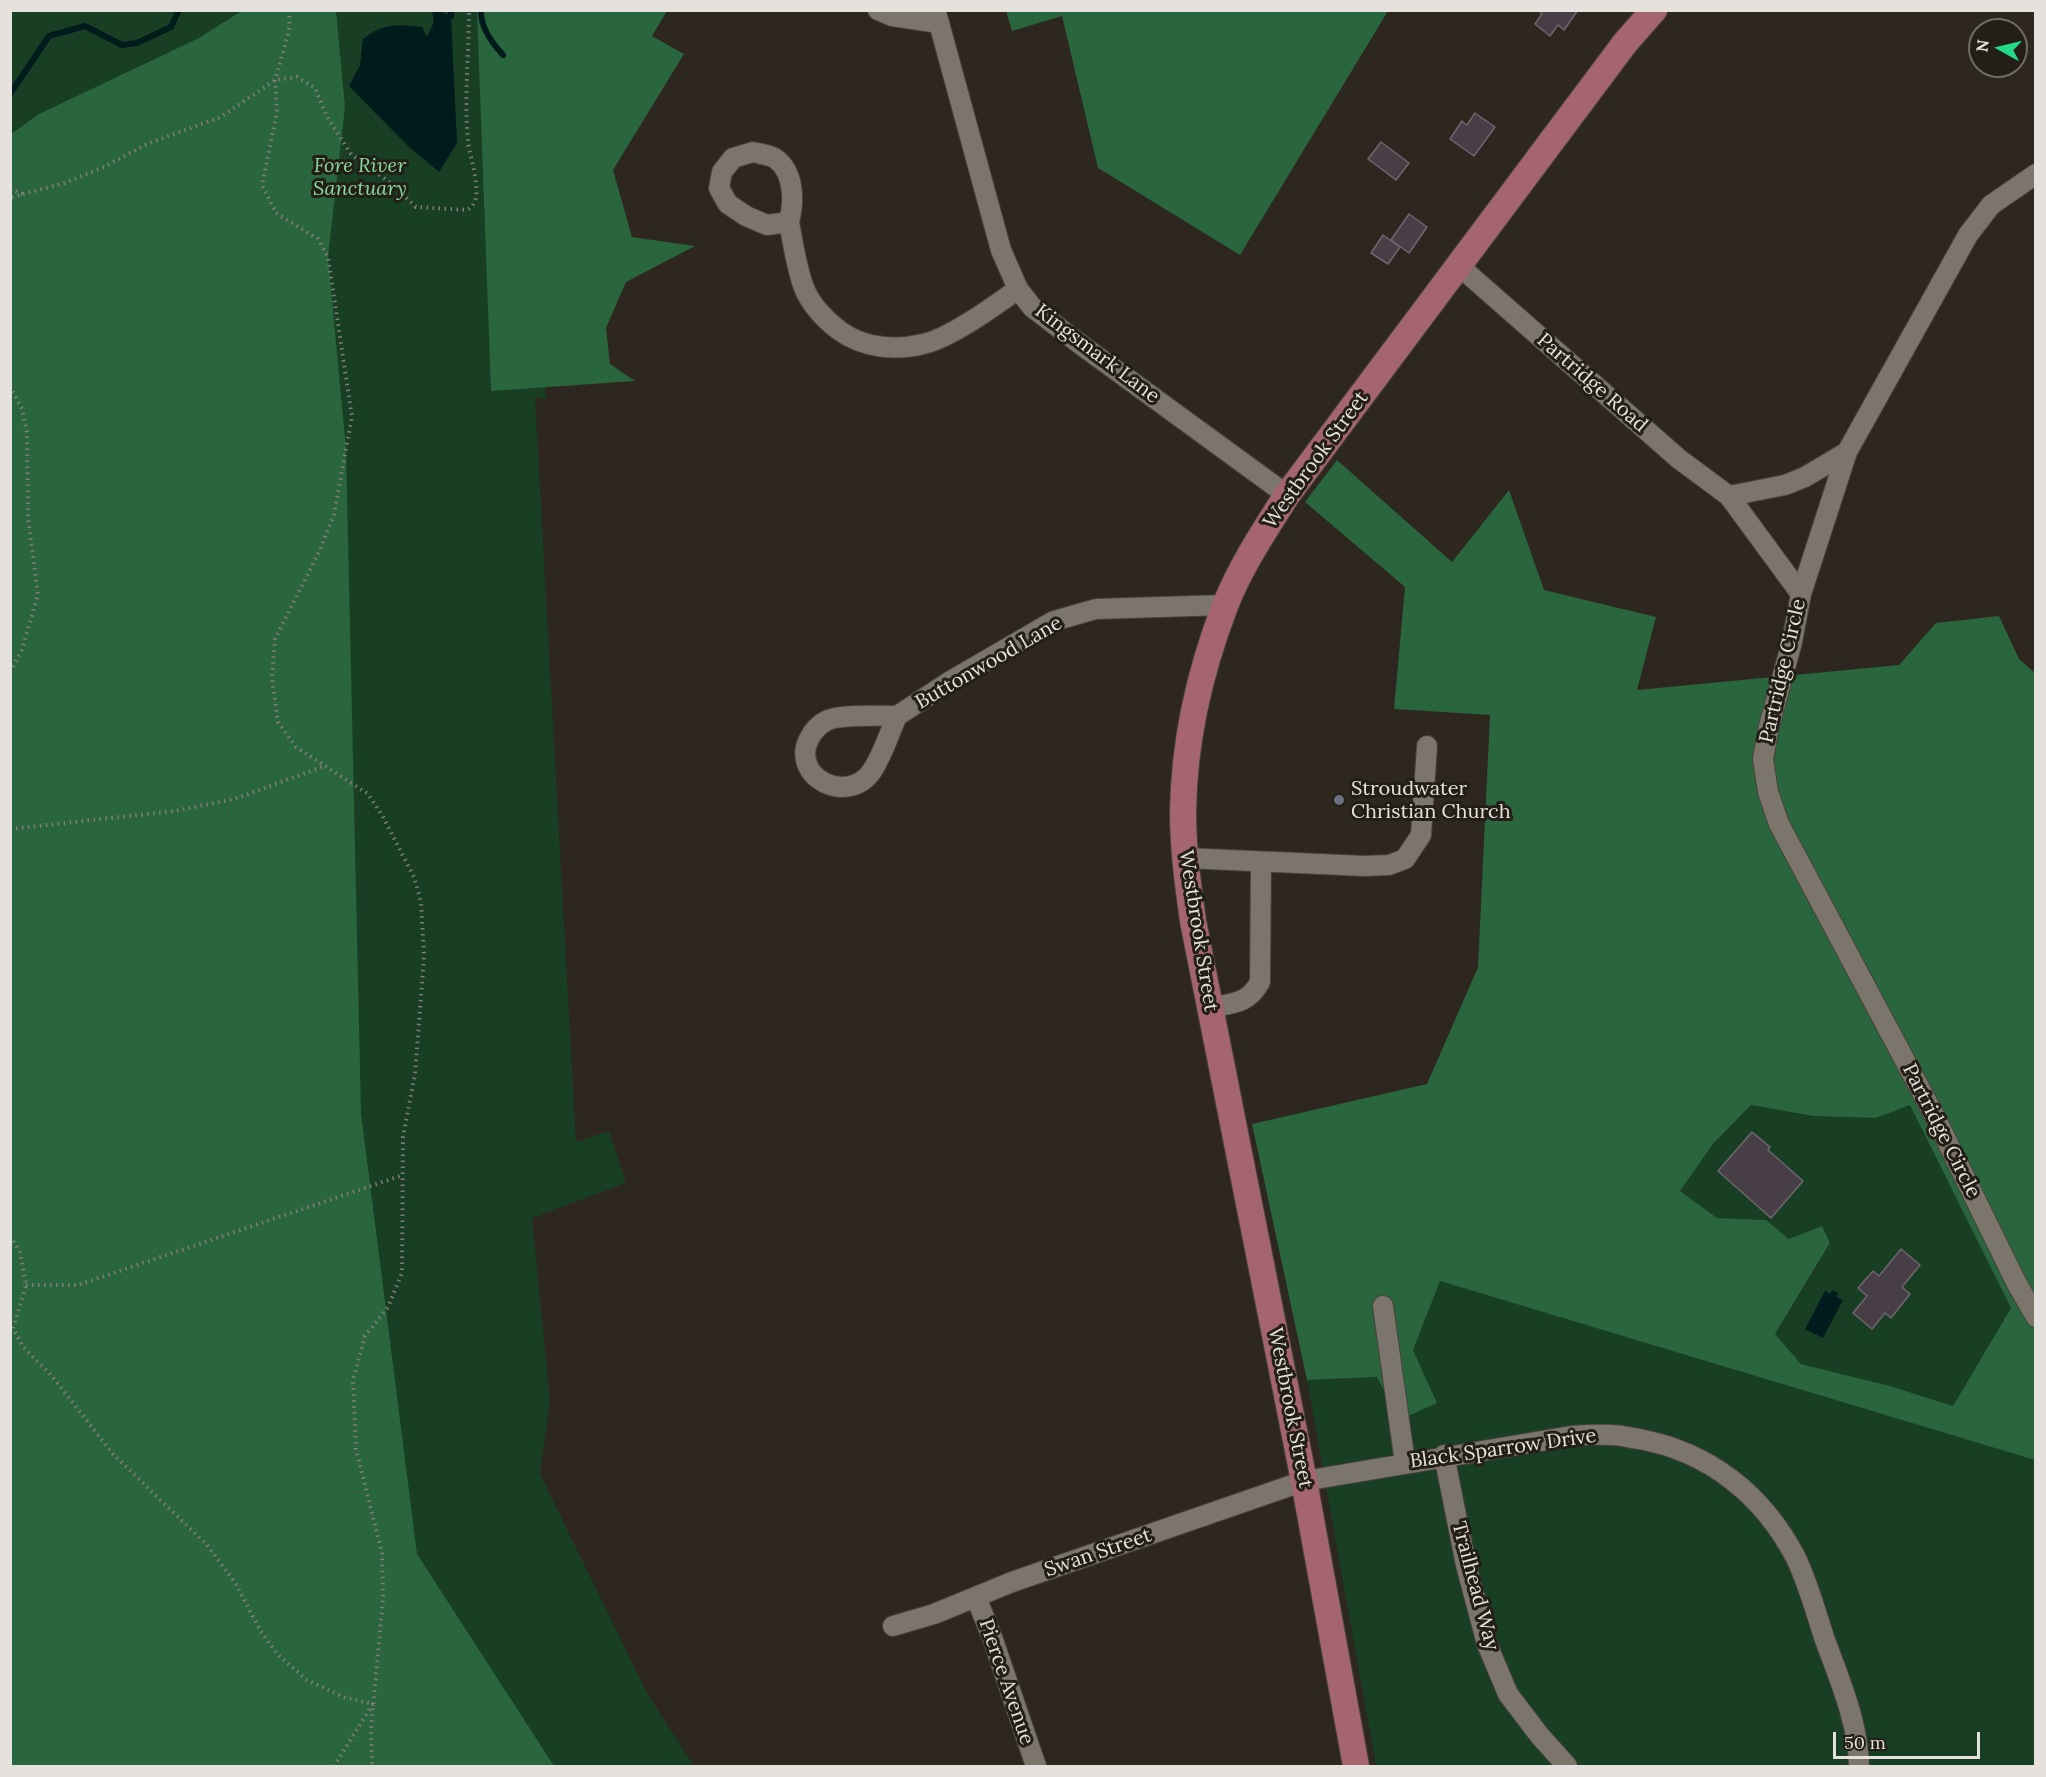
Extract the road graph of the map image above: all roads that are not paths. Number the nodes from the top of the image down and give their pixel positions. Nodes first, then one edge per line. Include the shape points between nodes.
1 (878, 10) edge
2 (1654, 10) edge
3 (937, 17) edge
4 (2036, 174) edge
5 (789, 222) dead end
6 (1458, 266) junction
7 (1018, 289) junction
8 (1848, 452) junction
9 (1287, 495) junction
10 (1729, 496) junction
11 (1801, 594) junction
12 (1225, 605) junction
13 (897, 716) junction
14 (1427, 746) dead end
15 (1185, 858) junction
16 (1261, 862) junction
17 (1209, 1008) junction
18 (1383, 1306) dead end
19 (2036, 1317) edge
20 (1444, 1455) junction
21 (1405, 1463) junction
22 (1304, 1480) junction
23 (976, 1597) junction
24 (893, 1626) dead end
25 (1036, 1767) edge
26 (1356, 1767) edge
27 (1567, 1767) edge
28 (1859, 1767) edge

1 - 3 street, Kingsmark Lane via 892,16
2 - 6 main road, Westbrook Street
3 - 7 street, Kingsmark Lane via 1001,250
4 - 8 street, Partridge Circle via 1991,205 1968,235
5 - 7 street via 803,286 818,310 850,338 874,346 925,344 953,331
6 - 9 main road, Westbrook Street
6 - 10 street, Partridge Road via 1679,459
7 - 9 street, Kingsmark Lane via 1032,307 1071,338
8 - 10 street via 1785,485
8 - 11 street, Partridge Circle
9 - 12 main road, Westbrook Street
10 - 11 street, Partridge Road
11 - 19 street, Partridge Circle via 1763,759 1767,792 1779,824
12 - 13 street, Buttonwood Lane via 1096,609 1054,621
12 - 15 main road, Westbrook Street via 1192,720 1184,811
13 - 13 street via 828,720 813,730 806,745 806,762 814,776 836,788 858,784 871,772
14 - 16 street via 1421,835 1405,859 1373,866
15 - 16 street
15 - 17 main road, Westbrook Street
16 - 17 street via 1260,981 1254,993 1242,1001
17 - 22 main road, Westbrook Street
18 - 21 street
20 - 21 street, Black Sparrow Drive
20 - 27 street, Trailhead Way via 1487,1644 1508,1694
20 - 28 street, Black Sparrow Drive via 1571,1436 1614,1435 1694,1455 1723,1472 1749,1494 1775,1525 1796,1560 1849,1706
21 - 22 street, Black Sparrow Drive
22 - 23 street, Swan Street
22 - 26 main road, Westbrook Street
23 - 24 street, Swan Street
23 - 25 street, Pierce Avenue

